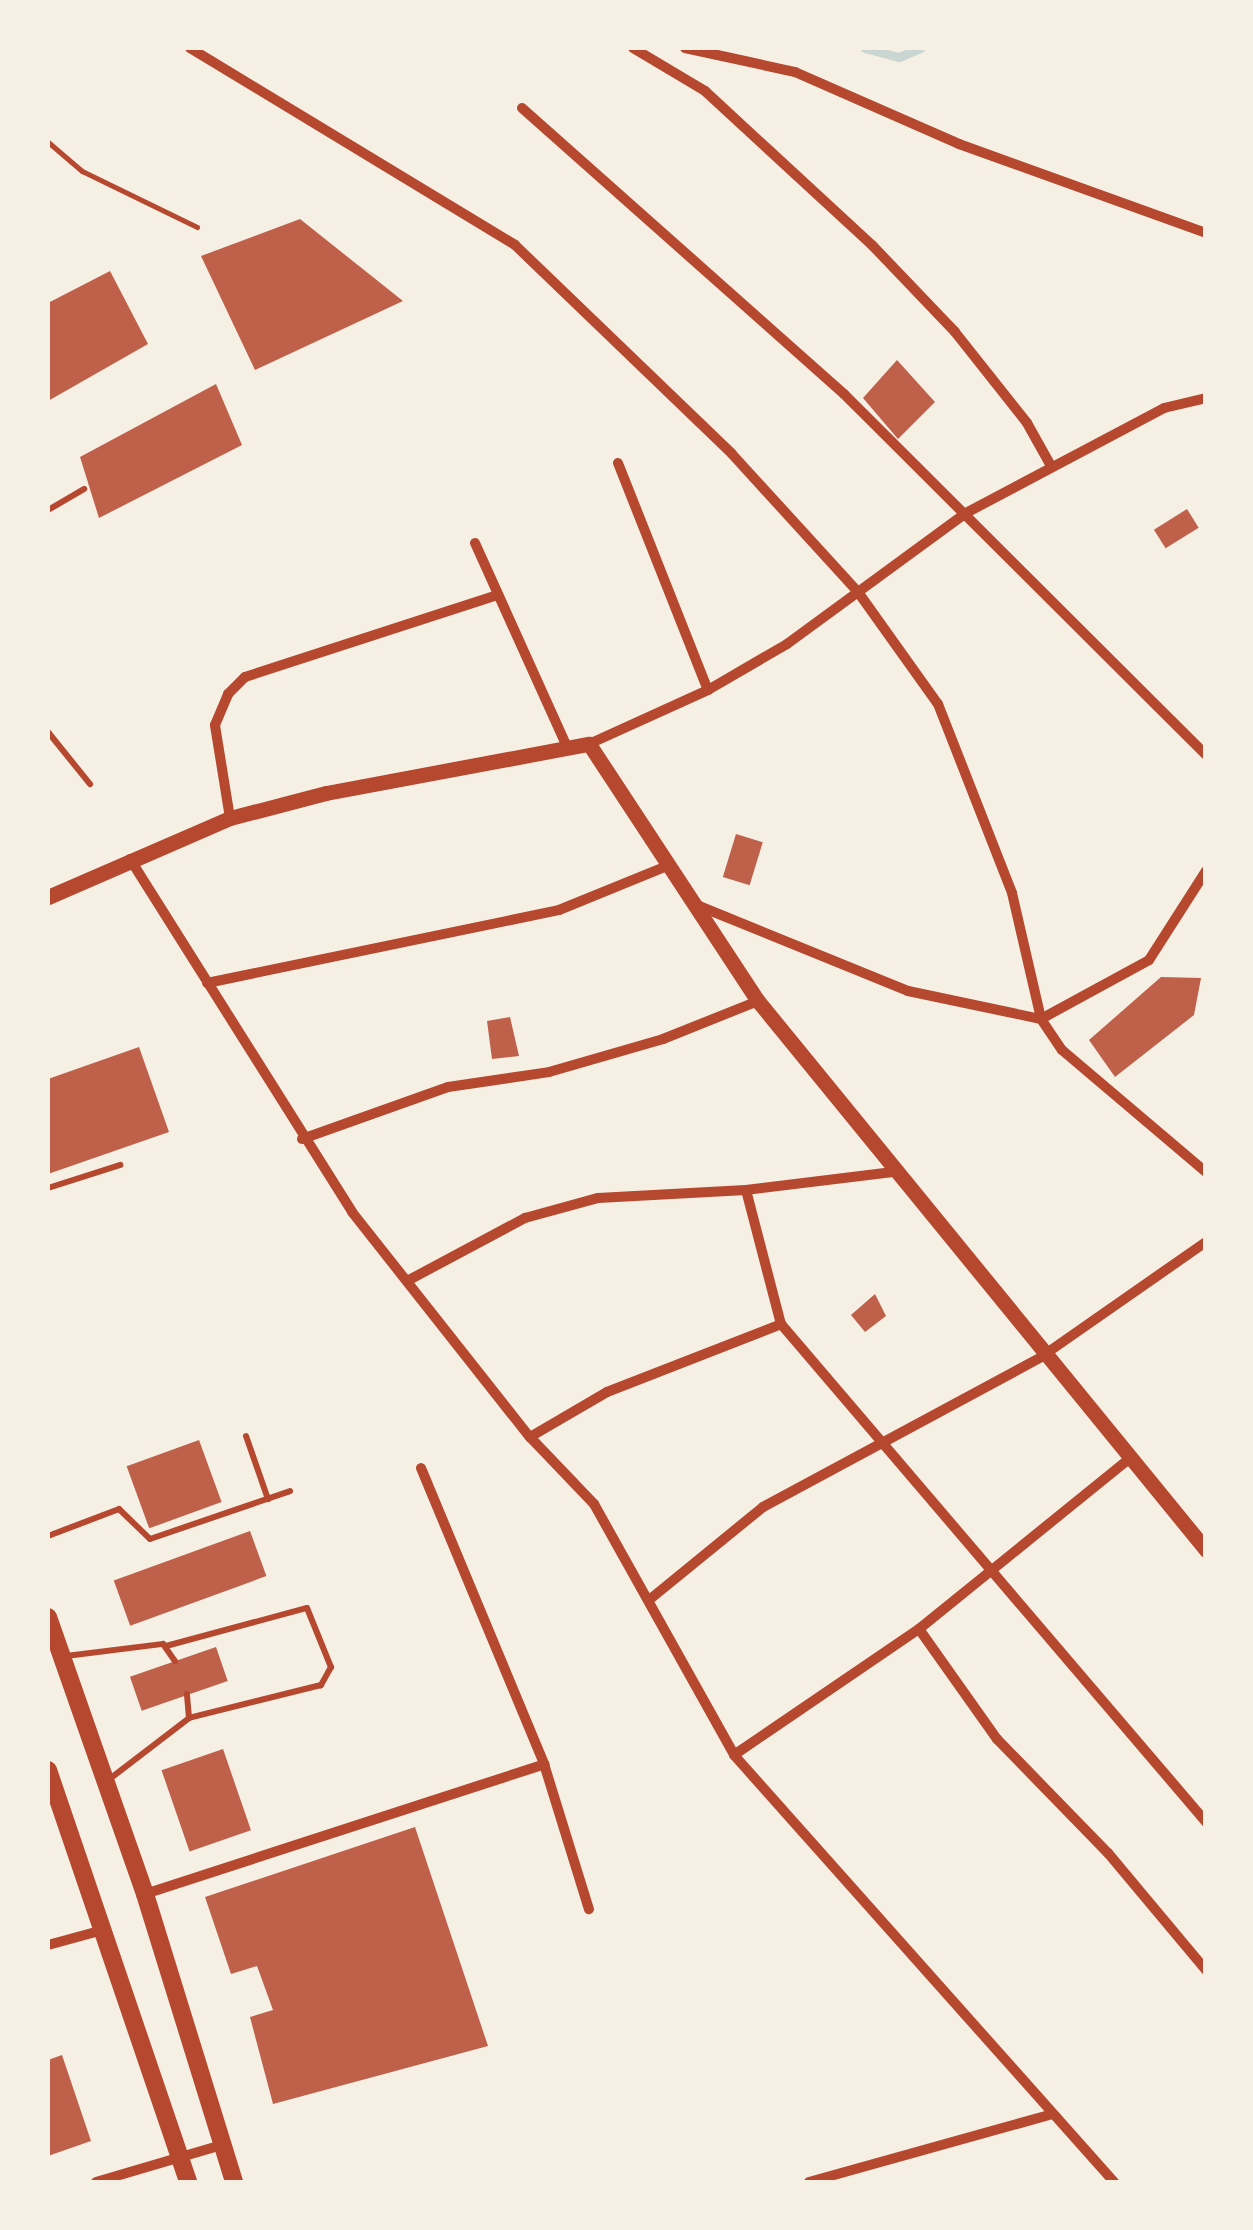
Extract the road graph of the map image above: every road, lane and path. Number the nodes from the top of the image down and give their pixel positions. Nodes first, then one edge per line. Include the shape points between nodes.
1 (190, 48) edge
2 (633, 48) edge
3 (684, 48) edge
4 (522, 108) dead end
5 (48, 142) edge
6 (197, 227) dead end
7 (1206, 233) edge
8 (1206, 398) edge
9 (618, 463) dead end
10 (1051, 466) junction
11 (84, 489) dead end
12 (48, 510) edge
13 (966, 513) junction
14 (475, 543) dead end
15 (858, 592) junction
16 (494, 596) junction
17 (708, 690) junction
18 (48, 732) edge
19 (589, 744) junction
20 (568, 749) junction
21 (1206, 756) edge
22 (90, 784) dead end
23 (230, 818) junction
24 (130, 858) junction
25 (669, 865) junction
26 (1206, 871) edge
27 (48, 897) edge
28 (699, 906) junction
29 (208, 983) junction
30 (758, 1001) junction
31 (1041, 1019) junction
32 (302, 1139) junction
33 (120, 1165) dead end
34 (894, 1172) junction
35 (1206, 1172) edge
36 (48, 1188) edge
37 (746, 1190) junction
38 (1206, 1242) edge
39 (407, 1281) junction
40 (781, 1324) junction
41 (1042, 1357) junction
42 (246, 1436) dead end
43 (530, 1437) junction
44 (878, 1444) junction
45 (1130, 1459) junction
46 (421, 1468) dead end
47 (290, 1492) dead end
48 (268, 1499) junction
49 (48, 1536) edge
50 (1206, 1550) edge
51 (987, 1570) junction
52 (649, 1600) junction
53 (48, 1617) edge
54 (919, 1629) junction
55 (166, 1646) junction
56 (62, 1657) junction
57 (175, 1661) dead end
58 (186, 1694) dead end
59 (189, 1718) junction
60 (734, 1755) junction
61 (544, 1764) junction
62 (48, 1770) edge
63 (106, 1782) junction
64 (1206, 1822) edge
65 (145, 1894) junction
66 (589, 1909) dead end
67 (103, 1930) junction
68 (48, 1945) edge
69 (1206, 1970) edge
70 (1054, 2114) junction
71 (222, 2145) junction
72 (182, 2162) junction
73 (96, 2182) edge
74 (188, 2182) edge
75 (234, 2182) edge
76 (809, 2182) edge
77 (1114, 2182) edge

1 - 15 street via 515,245 732,454
2 - 10 street via 704,91 872,244 955,332 1027,423
3 - 7 street via 794,72 959,144
4 - 13 street via 747,302
5 - 6 path via 82,171
8 - 10 street via 1164,408
9 - 17 street
10 - 13 street
11 - 12 lane
13 - 15 street
13 - 21 street
14 - 16 street
15 - 17 street
15 - 31 street via 938,704 1012,892
16 - 20 street
16 - 23 street via 245,677 228,694 216,726
17 - 19 street
18 - 22 lane
19 - 20 street
19 - 25 street
20 - 23 street via 380,782
23 - 24 street
24 - 27 street
24 - 29 street
25 - 28 street
25 - 29 street via 560,910
26 - 31 street via 1149,960
28 - 30 street
28 - 31 street via 908,991
29 - 32 street
30 - 32 street via 663,1039 549,1072 448,1087
30 - 34 street
31 - 35 street via 1062,1050
32 - 39 street
33 - 36 lane
34 - 37 street
34 - 41 street
37 - 39 street via 598,1198 524,1218
37 - 40 street
38 - 41 street
39 - 43 street
40 - 43 street via 608,1392
40 - 44 street
41 - 44 street
41 - 45 street
42 - 48 lane
43 - 52 street via 594,1504
44 - 51 street
44 - 52 street via 763,1507
45 - 50 street
45 - 51 street
46 - 61 street
47 - 48 lane
48 - 49 lane via 150,1540 120,1508
51 - 54 street
51 - 64 street
52 - 60 street
53 - 56 main road
54 - 60 street
54 - 69 street via 998,1739 1108,1852
55 - 56 lane
55 - 57 lane
55 - 59 lane via 307,1608 331,1667 322,1685
56 - 63 main road
58 - 59 lane
59 - 63 lane
60 - 70 street
61 - 65 street
61 - 66 street
62 - 67 main road
63 - 65 main road
65 - 71 main road
67 - 68 street
67 - 72 main road
70 - 76 street
70 - 77 street
71 - 72 street
71 - 75 main road
72 - 73 street
72 - 74 main road

